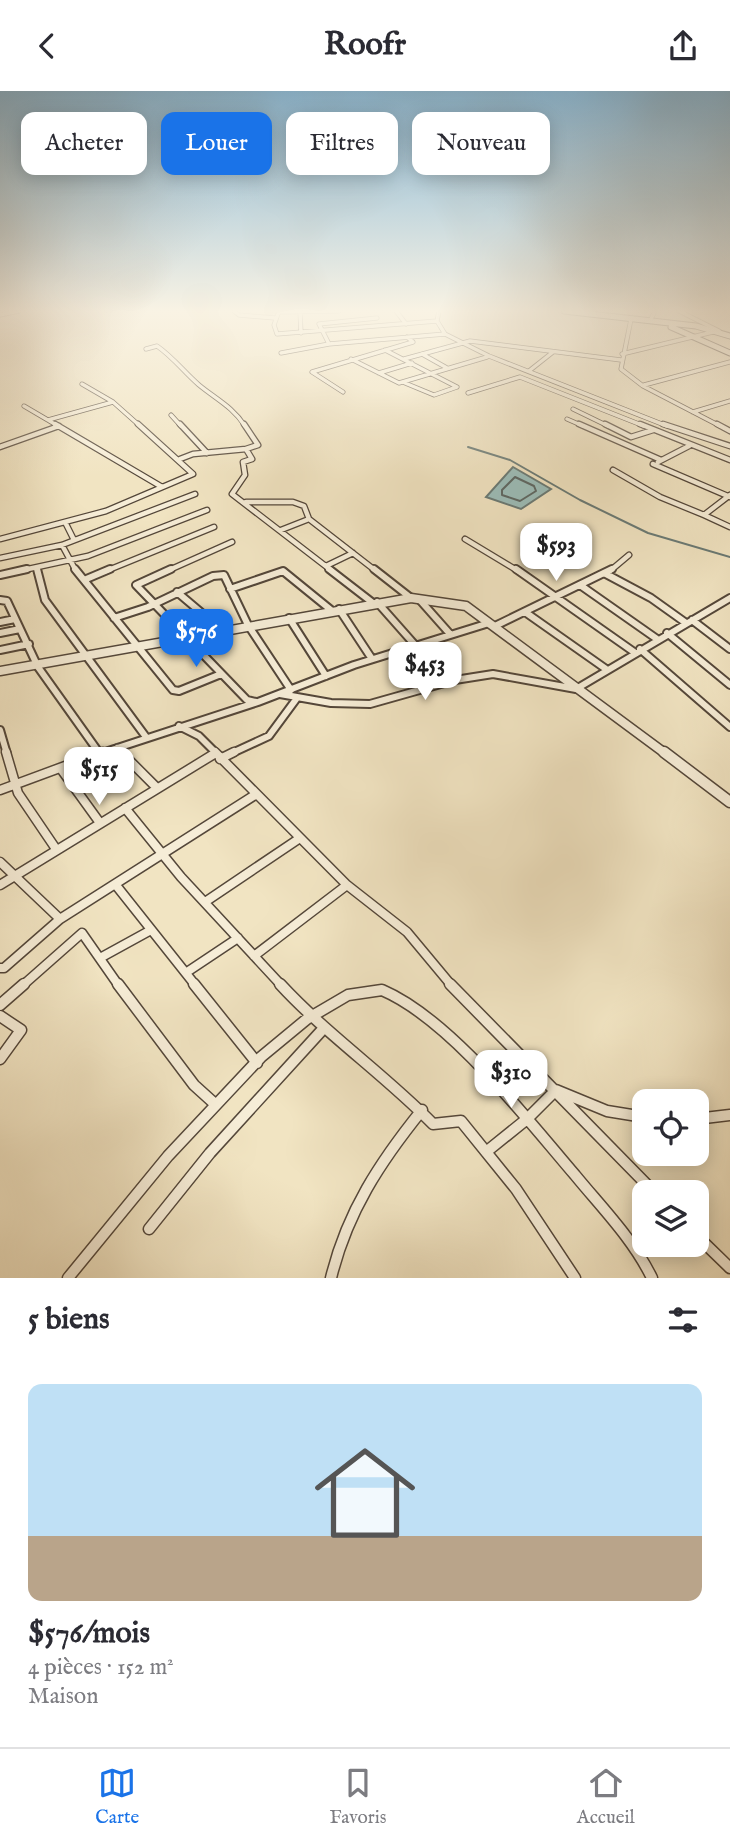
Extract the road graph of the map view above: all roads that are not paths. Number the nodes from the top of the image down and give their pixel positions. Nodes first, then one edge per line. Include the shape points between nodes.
1 (181, 366) edge
2 (328, 366) edge
3 (365, 366) edge
4 (401, 366) edge
5 (420, 366) edge
6 (444, 366) edge
7 (453, 366) edge
8 (517, 366) edge
9 (535, 366) edge
10 (623, 366) edge
11 (714, 366) edge
12 (447, 368) junction
13 (529, 371) junction
14 (433, 372) junction
15 (379, 373) junction
16 (405, 383) junction
17 (82, 384) dead end
18 (643, 386) junction
19 (343, 392) dead end
20 (468, 393) dead end
21 (602, 399) junction
22 (730, 401) edge
23 (113, 402) junction
24 (587, 404) junction
25 (24, 407) dead end
26 (693, 412) junction
27 (171, 415) dead end
28 (566, 419) dead end
29 (48, 420) junction
30 (59, 426) junction
31 (653, 430) junction
32 (730, 431) edge
33 (689, 446) junction
34 (730, 446) edge
35 (0, 447) edge
36 (246, 449) junction
37 (207, 453) junction
38 (180, 459) junction
39 (661, 460) junction
40 (730, 460) edge
41 (612, 470) dead end
42 (162, 487) junction
43 (195, 494) dead end
44 (730, 496) edge
45 (244, 503) junction
46 (206, 510) dead end
47 (704, 515) junction
48 (309, 519) junction
49 (66, 524) junction
50 (214, 527) dead end
51 (730, 527) edge
52 (281, 530) junction
53 (0, 539) edge
54 (465, 539) dead end
55 (74, 540) junction
56 (232, 542) dead end
57 (62, 545) junction
58 (353, 553) junction
59 (629, 555) dead end
60 (0, 558) edge
61 (69, 560) junction
62 (326, 566) junction
63 (37, 569) junction
64 (606, 573) junction
65 (0, 575) edge
66 (84, 580) junction
67 (580, 585) junction
68 (230, 589) junction
69 (177, 592) junction
70 (730, 598) edge
71 (414, 599) junction
72 (555, 599) junction
73 (0, 600) edge
74 (370, 602) junction
75 (154, 604) junction
76 (335, 609) junction
77 (11, 610) junction
78 (525, 612) junction
79 (0, 613) edge
80 (114, 618) junction
81 (289, 618) junction
82 (15, 619) junction
83 (689, 621) junction
84 (0, 622) edge
85 (248, 625) junction
86 (492, 625) junction
87 (20, 629) junction
88 (215, 631) junction
89 (0, 633) edge
90 (667, 633) junction
91 (450, 634) junction
92 (185, 638) junction
93 (657, 639) junction
94 (29, 644) junction
95 (415, 645) junction
96 (136, 646) junction
97 (730, 649) edge
98 (0, 650) edge
99 (637, 651) junction
100 (87, 655) junction
101 (372, 659) junction
102 (37, 665) junction
103 (606, 669) junction
104 (0, 671) edge
105 (221, 674) junction
106 (326, 676) junction
107 (730, 685) edge
108 (576, 689) junction
109 (291, 690) junction
110 (280, 694) junction
111 (297, 698) junction
112 (246, 703) junction
113 (204, 720) junction
114 (179, 726) junction
115 (730, 727) edge
116 (0, 730) edge
117 (199, 736) junction
118 (146, 737) junction
119 (117, 748) junction
120 (100, 754) junction
121 (217, 756) junction
122 (61, 769) junction
123 (15, 785) junction
124 (157, 788) junction
125 (0, 790) edge
126 (256, 795) junction
127 (730, 802) edge
128 (125, 808) junction
129 (100, 823) junction
130 (300, 838) junction
131 (55, 849) junction
132 (162, 854) junction
133 (0, 862) edge
134 (13, 877) junction
135 (115, 884) junction
136 (0, 885) edge
137 (347, 885) junction
138 (205, 902) junction
139 (60, 919) junction
140 (151, 930) junction
141 (238, 937) junction
142 (254, 956) junction
143 (100, 958) junction
144 (0, 968) edge
145 (187, 972) junction
146 (0, 1005) edge
147 (0, 1016) edge
148 (309, 1016) junction
149 (323, 1029) junction
150 (0, 1059) edge
151 (257, 1063) junction
152 (555, 1090) junction
153 (215, 1104) junction
154 (422, 1110) junction
155 (632, 1115) edge
156 (730, 1115) edge
157 (709, 1117) edge
158 (527, 1119) junction
159 (486, 1152) junction
160 (642, 1180) edge
161 (149, 1230) dead end
162 (709, 1248) edge
163 (730, 1268) edge
164 (68, 1278) edge
165 (331, 1278) edge
166 (575, 1278) edge
167 (652, 1278) edge

1 - 36 street via 235,411 258,445
2 - 19 street via 312,372
3 - 15 street
4 - 15 street
5 - 14 street
6 - 12 street
7 - 12 street
8 - 13 street
9 - 13 street
10 - 18 street
11 - 18 street
12 - 14 street
13 - 21 street
14 - 16 street
14 - 16 street via 457,387 434,395
15 - 16 street
17 - 23 street
18 - 26 street
20 - 24 street via 519,377
21 - 24 street
21 - 34 street
22 - 26 street
23 - 29 street
23 - 38 street
24 - 31 street
24 - 31 street via 573,410 631,437
25 - 29 street
26 - 32 street
27 - 37 street
28 - 39 street
29 - 30 street
30 - 35 street
30 - 42 street
31 - 33 street
33 - 39 street
33 - 40 street
36 - 37 street
36 - 45 street via 252,459 243,462 244,479 232,492
37 - 38 street
38 - 42 street via 193,474
39 - 44 street via 653,464
41 - 47 street
42 - 49 street
43 - 55 street
44 - 47 street
45 - 48 street via 296,502 304,506
45 - 52 street
46 - 61 street
47 - 51 street
48 - 52 street
48 - 58 street
49 - 53 street
49 - 55 street
50 - 66 street
52 - 62 street
54 - 72 street via 505,560
55 - 57 street
56 - 75 street via 137,583
57 - 60 street
57 - 61 street
58 - 62 street
58 - 71 street
59 - 64 street
61 - 63 street
61 - 66 street
62 - 74 street
63 - 65 street
63 - 100 street via 45,600
64 - 67 street
64 - 83 street
66 - 80 street
67 - 72 street
67 - 93 street
68 - 69 street via 221,574
68 - 76 street via 283,572
68 - 85 street
69 - 75 street
69 - 88 street
70 - 83 street
71 - 74 street
71 - 86 street via 466,606
71 - 91 street
72 - 78 street
72 - 99 street
73 - 77 street via 7,601
74 - 76 street
74 - 95 street
75 - 80 street
75 - 92 street
76 - 81 street
76 - 101 street
77 - 79 street
77 - 82 street
78 - 86 street
78 - 103 street
80 - 96 street
81 - 85 street
81 - 106 street
82 - 84 street
82 - 87 street
83 - 90 street
83 - 97 street
85 - 88 street
85 - 109 street
86 - 91 street
86 - 108 street
87 - 89 street
87 - 94 street
88 - 92 street
90 - 93 street
90 - 107 street
91 - 95 street
92 - 96 street
92 - 105 street
93 - 99 street
94 - 98 street
94 - 102 street
95 - 101 street
96 - 100 street
96 - 105 street via 175,691
99 - 103 street
99 - 115 street
100 - 102 street
100 - 118 street
101 - 106 street
102 - 104 street
102 - 120 street
103 - 108 street
105 - 112 street
106 - 109 street
108 - 111 street via 527,676 481,675 381,702
108 - 127 street
109 - 110 street
110 - 111 street
110 - 112 street
111 - 121 street via 269,736
112 - 113 street
113 - 114 street
113 - 117 street
114 - 117 street
114 - 118 street
116 - 123 street
117 - 121 street
118 - 119 street
119 - 120 street
119 - 124 street
120 - 122 street
121 - 124 street
121 - 126 street
122 - 123 street
122 - 129 street
123 - 125 street
123 - 131 street
124 - 128 street
126 - 130 street
126 - 132 street
128 - 129 street
128 - 132 street
129 - 131 street
130 - 137 street
130 - 138 street
131 - 134 street
132 - 135 street
132 - 138 street
133 - 134 street
134 - 136 street
134 - 139 street
135 - 139 street
135 - 140 street
137 - 142 street
137 - 152 street via 407,932 435,969
138 - 141 street
139 - 144 street
140 - 143 street
140 - 145 street
141 - 142 street
141 - 145 street
142 - 148 street
143 - 146 street via 84,934 78,934
143 - 153 street via 150,1030
145 - 151 street
147 - 150 street via 20,1030
148 - 149 street
148 - 151 street
148 - 158 street via 362,990 386,991 406,1002 452,1042
149 - 154 street
149 - 161 street via 210,1153
151 - 153 street
152 - 155 street via 607,1111
152 - 158 street
152 - 160 street
153 - 164 street
154 - 159 street via 438,1126 461,1121
154 - 165 street via 357,1200 341,1233
156 - 157 street
158 - 159 street
158 - 167 street via 615,1224
159 - 166 street
162 - 163 street

